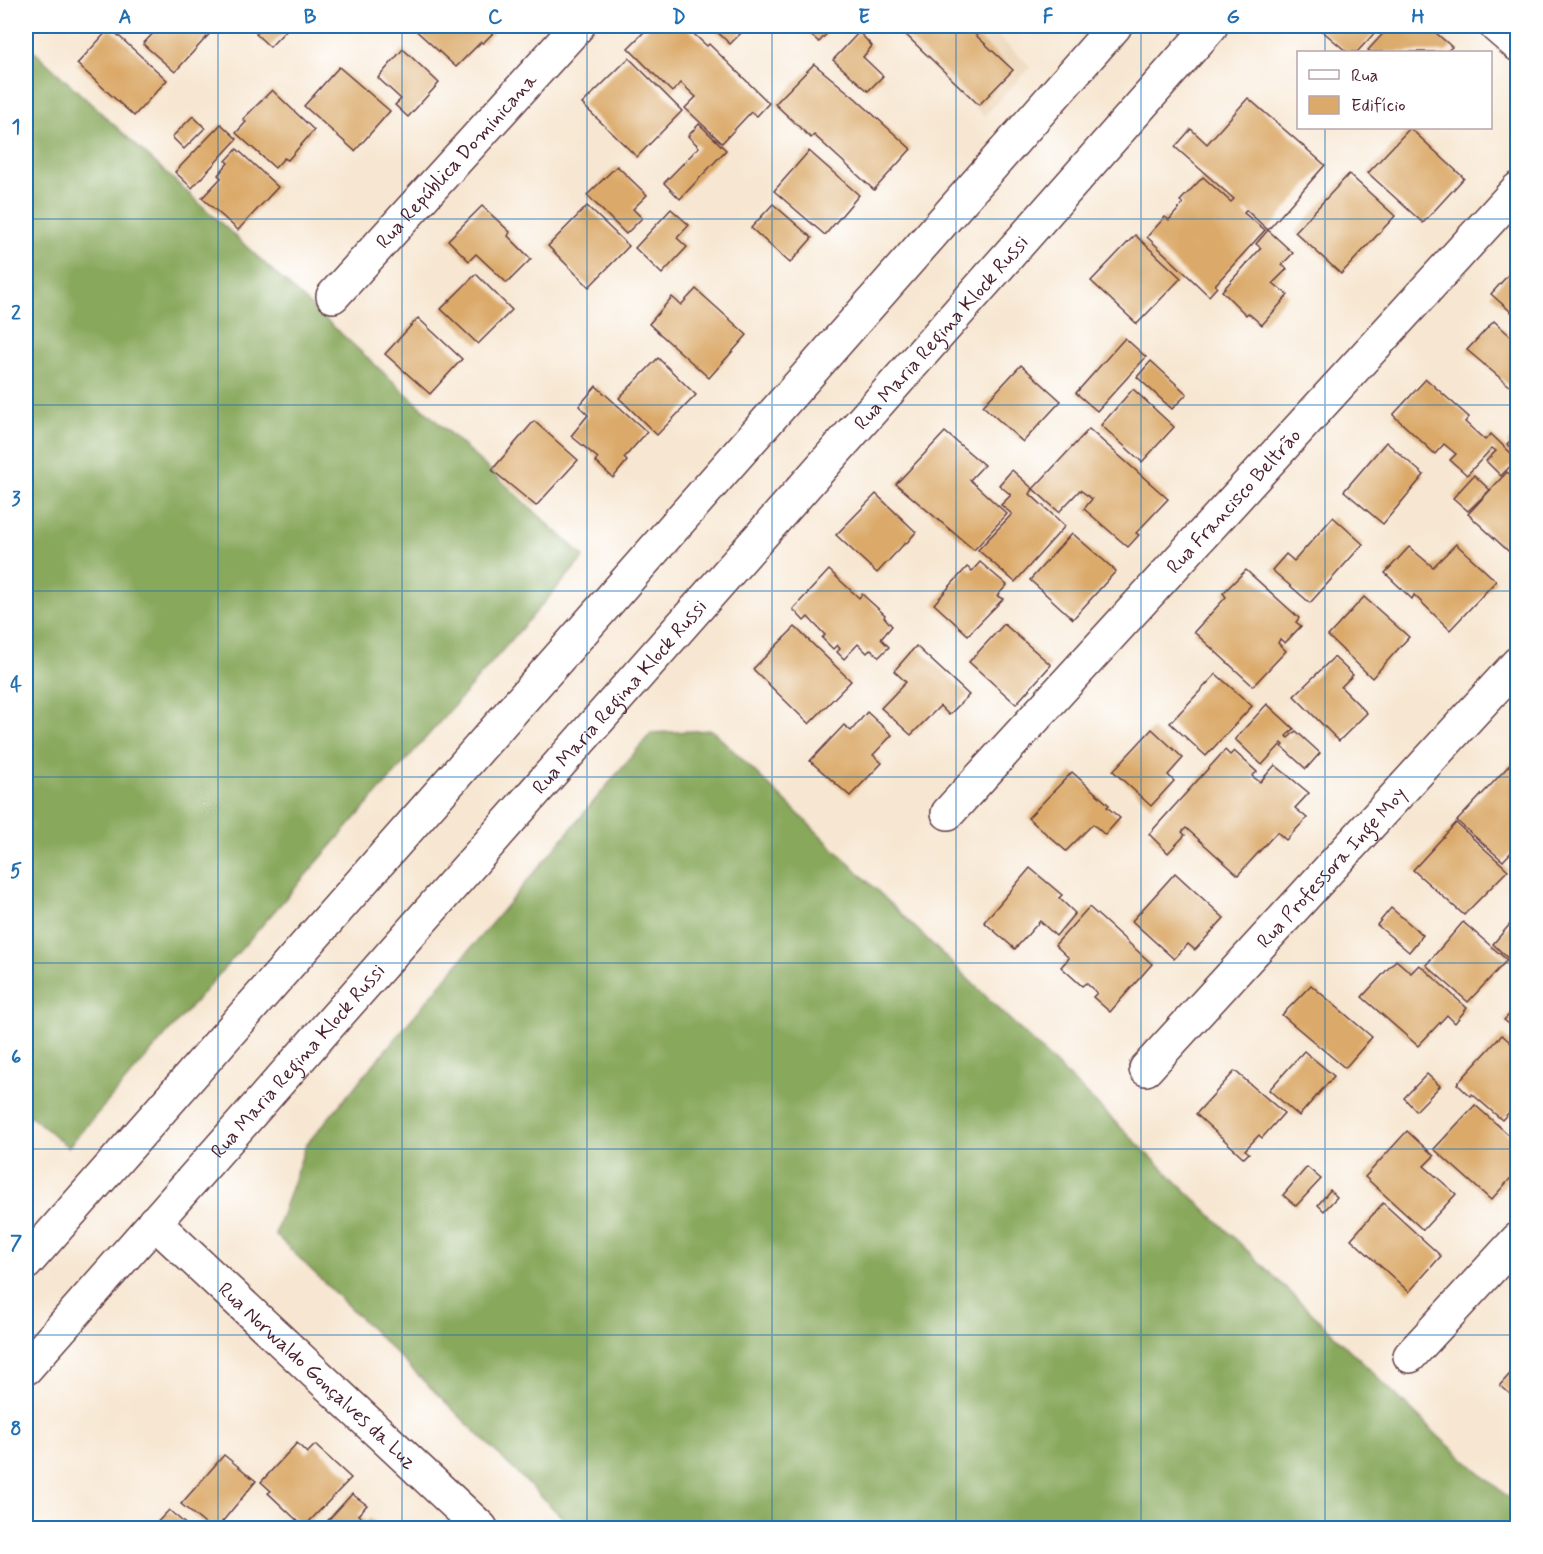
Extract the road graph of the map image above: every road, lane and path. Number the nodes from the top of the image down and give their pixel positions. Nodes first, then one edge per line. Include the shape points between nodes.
1 (578, 26) edge
2 (1115, 26) edge
3 (1211, 26) edge
4 (1496, 26) edge
5 (1518, 45) edge
6 (1518, 189) edge
7 (333, 296) dead end
8 (1518, 663) edge
9 (948, 813) dead end
10 (1146, 1069) dead end
11 (154, 1222) junction
12 (1518, 1239) edge
13 (26, 1263) edge
14 (1410, 1356) dead end
15 (26, 1368) edge
16 (481, 1528) edge

1 - 7 street, Rua República Dominicana
2 - 13 street
3 - 11 street, Rua Maria Regina Klock Russi
4 - 5 street
6 - 9 street, Rua Francisco Beltrão
8 - 10 street, Rua Professora Inge Moy
11 - 15 street, Rua Maria Regina Klock Russi
11 - 16 street, Rua Norwaldo Gonçalves da Luz
12 - 14 street

